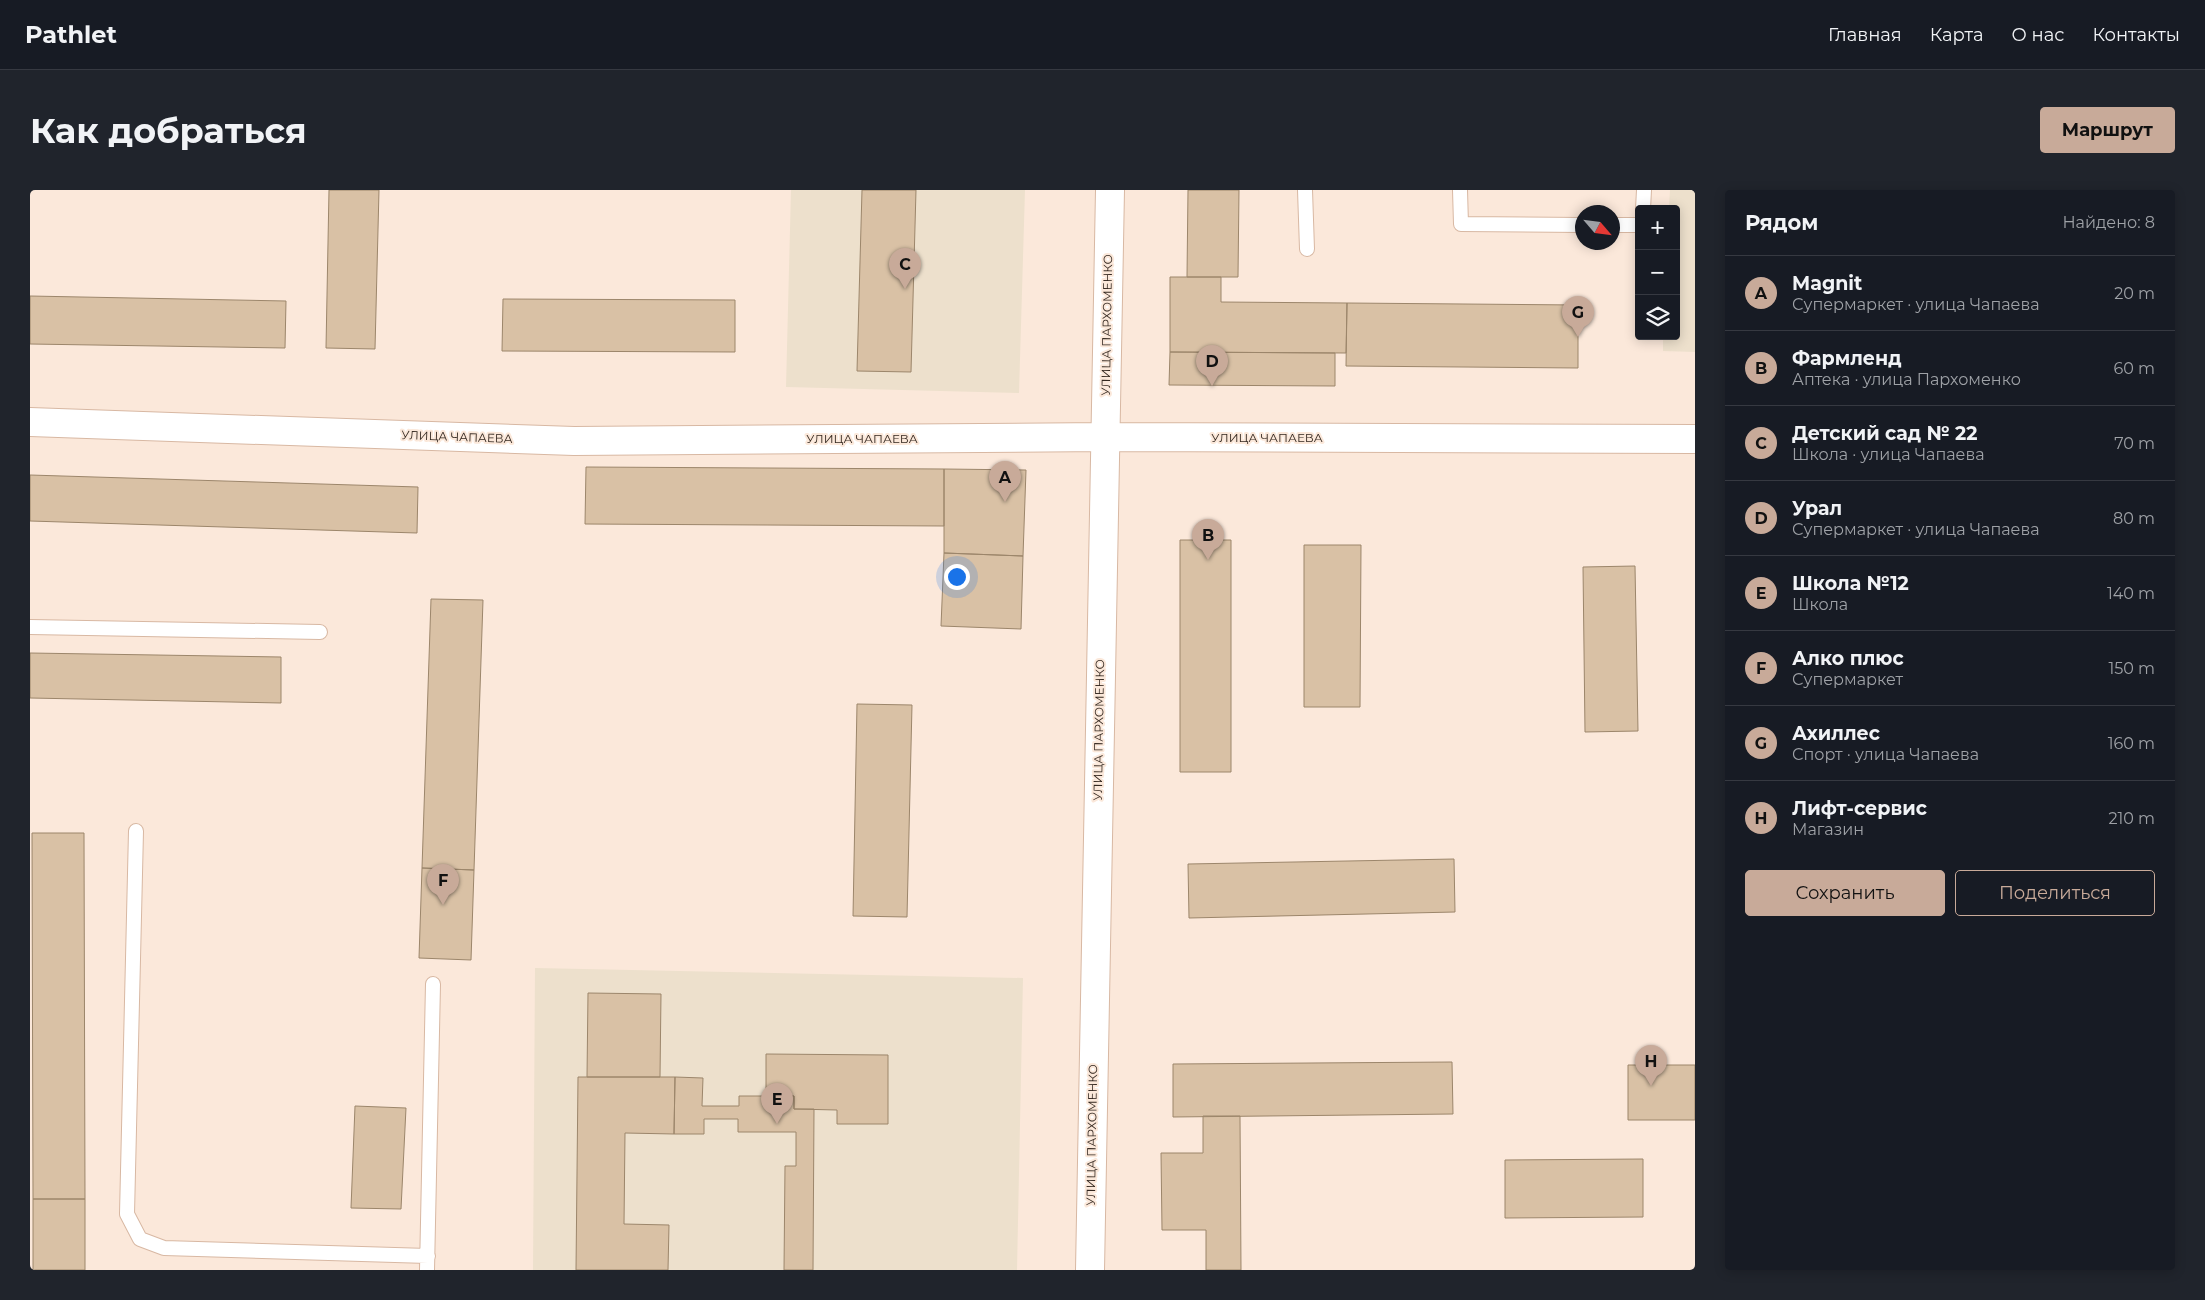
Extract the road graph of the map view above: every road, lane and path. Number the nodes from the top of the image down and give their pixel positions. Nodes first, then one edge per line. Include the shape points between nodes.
1 (1110, 190) edge
2 (1305, 190) edge
3 (1460, 190) edge
4 (1644, 190) edge
5 (1642, 205) edge
6 (1575, 225) edge
7 (1620, 225) edge
8 (1635, 225) edge
9 (1307, 249) dead end
10 (30, 422) edge
11 (1105, 437) junction
12 (1695, 439) edge
13 (30, 627) edge
14 (320, 632) dead end
15 (136, 831) dead end
16 (433, 984) dead end
17 (427, 1263) edge
18 (1090, 1270) edge

1 - 11 street, УЛИЦА ПАРХОМЕНКО
2 - 9 lane
3 - 6 lane via 1461,224
4 - 5 lane
7 - 8 lane
10 - 11 street, УЛИЦА ЧАПАЕВА via 574,440
11 - 12 street, УЛИЦА ЧАПАЕВА
11 - 18 street, УЛИЦА ПАРХОМЕНКО
13 - 14 lane
15 - 17 lane via 127,1214 140,1239 164,1248
16 - 17 lane

